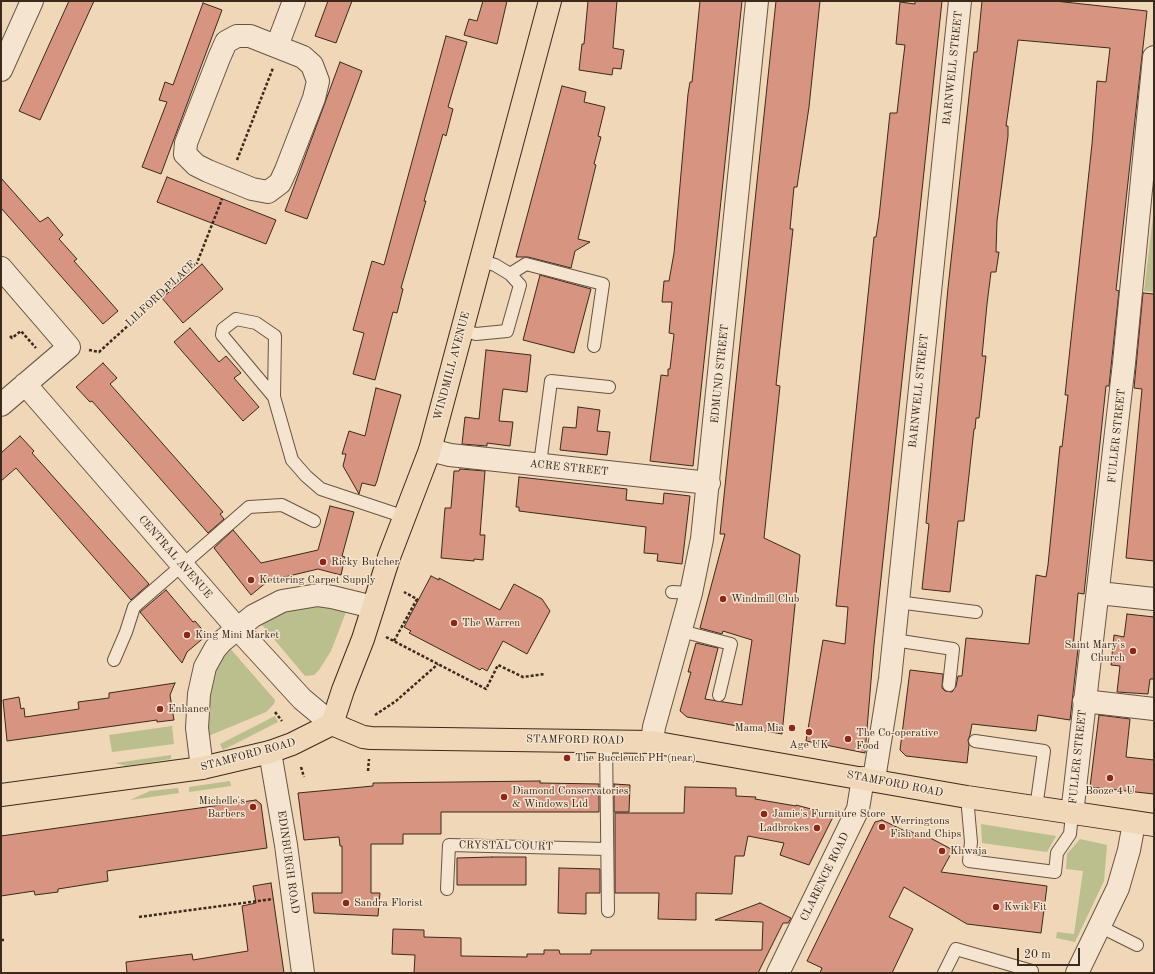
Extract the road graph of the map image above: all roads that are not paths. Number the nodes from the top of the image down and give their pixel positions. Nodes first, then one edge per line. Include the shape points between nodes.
1 (32, 1) edge
2 (294, 1) edge
3 (550, 1) edge
4 (757, 1) edge
5 (960, 1) edge
6 (277, 46) junction
7 (1154, 57) edge
8 (1, 70) edge
9 (1148, 182) edge
10 (479, 260) junction
11 (1, 268) edge
12 (510, 274) junction
13 (461, 330) junction
14 (594, 346) dead end
15 (25, 384) junction
16 (609, 387) dead end
17 (274, 397) junction
18 (1, 405) edge
19 (430, 450) junction
20 (540, 464) junction
21 (709, 483) junction
22 (405, 517) junction
23 (314, 521) dead end
24 (182, 565) junction
25 (1099, 593) junction
26 (1154, 599) edge
27 (897, 602) junction
28 (373, 607) junction
29 (976, 612) dead end
30 (237, 628) junction
31 (681, 631) junction
32 (894, 640) junction
33 (114, 660) dead end
34 (949, 685) dead end
35 (719, 695) dead end
36 (1084, 701) junction
37 (1154, 709) edge
38 (332, 724) junction
39 (606, 741) junction
40 (975, 741) dead end
41 (652, 742) junction
42 (270, 752) junction
43 (202, 768) junction
44 (869, 778) junction
45 (1, 795) edge
46 (968, 797) junction
47 (1036, 808) junction
48 (1072, 814) junction
49 (1144, 824) edge
50 (606, 849) junction
51 (447, 889) dead end
52 (608, 911) dead end
53 (1099, 926) junction
54 (1138, 945) dead end
55 (303, 973) edge
56 (778, 973) edge
57 (944, 973) edge
58 (1031, 973) edge
59 (1077, 973) edge

1 - 8 street
2 - 6 street
3 - 10 main road, WINDMILL AVENUE
4 - 21 street, EDMUND STREET
5 - 27 street, BARNWELL STREET
6 - 6 street via 250,36 237,36 226,42 186,142 185,154 196,165 252,189 268,192 280,183 314,98 318,81 312,65 302,57
7 - 9 street, FULLER STREET
9 - 25 street, FULLER STREET via 1124,363
10 - 12 lane via 495,265
10 - 13 main road, WINDMILL AVENUE
11 - 15 street via 69,347
12 - 13 lane via 520,285 507,331 476,334
12 - 14 lane via 526,264 603,284
13 - 19 main road, WINDMILL AVENUE
15 - 18 street
15 - 24 street, CENTRAL AVENUE
16 - 20 lane via 551,381
17 - 17 lane via 222,335 223,329 236,319 256,323 276,336
17 - 22 lane via 292,460 306,476 321,489
19 - 20 street, ACRE STREET via 450,455
19 - 22 main road, WINDMILL AVENUE
20 - 21 street, ACRE STREET
21 - 31 street, EDMUND STREET via 702,539 681,592
22 - 28 main road, WINDMILL AVENUE
23 - 24 lane via 282,506 249,507
24 - 30 street, CENTRAL AVENUE
24 - 33 lane via 134,607
25 - 26 street
25 - 36 street, FULLER STREET
27 - 29 lane
27 - 32 street, BARNWELL STREET
28 - 30 street via 332,597 303,597 282,601
28 - 38 main road, WINDMILL AVENUE
30 - 38 street, CENTRAL AVENUE via 302,699
30 - 43 street via 215,649 202,678 196,728
31 - 35 lane via 731,644
31 - 41 street, EDMUND STREET
32 - 34 lane via 953,649
32 - 44 street, BARNWELL STREET
36 - 37 street
36 - 48 street, FULLER STREET
38 - 39 main road, STAMFORD ROAD via 371,738
38 - 42 main road, STAMFORD ROAD via 302,741
39 - 41 main road, STAMFORD ROAD
39 - 50 lane
40 - 47 lane via 1044,751
41 - 44 main road, STAMFORD ROAD
42 - 43 main road, STAMFORD ROAD
42 - 55 street, EDINBURGH ROAD
43 - 45 main road, STAMFORD ROAD
44 - 46 main road, STAMFORD ROAD
44 - 56 street, CLARENCE ROAD via 858,809
46 - 47 main road, STAMFORD ROAD
46 - 48 lane via 971,842 969,861 1055,872 1057,853 1070,834
47 - 48 main road, STAMFORD ROAD
48 - 49 main road, STAMFORD ROAD
49 - 53 street via 1129,850 1118,888
50 - 51 lane, CRYSTAL COURT via 449,845
50 - 52 lane
53 - 54 lane
53 - 59 street
57 - 58 lane via 956,949 1032,971

